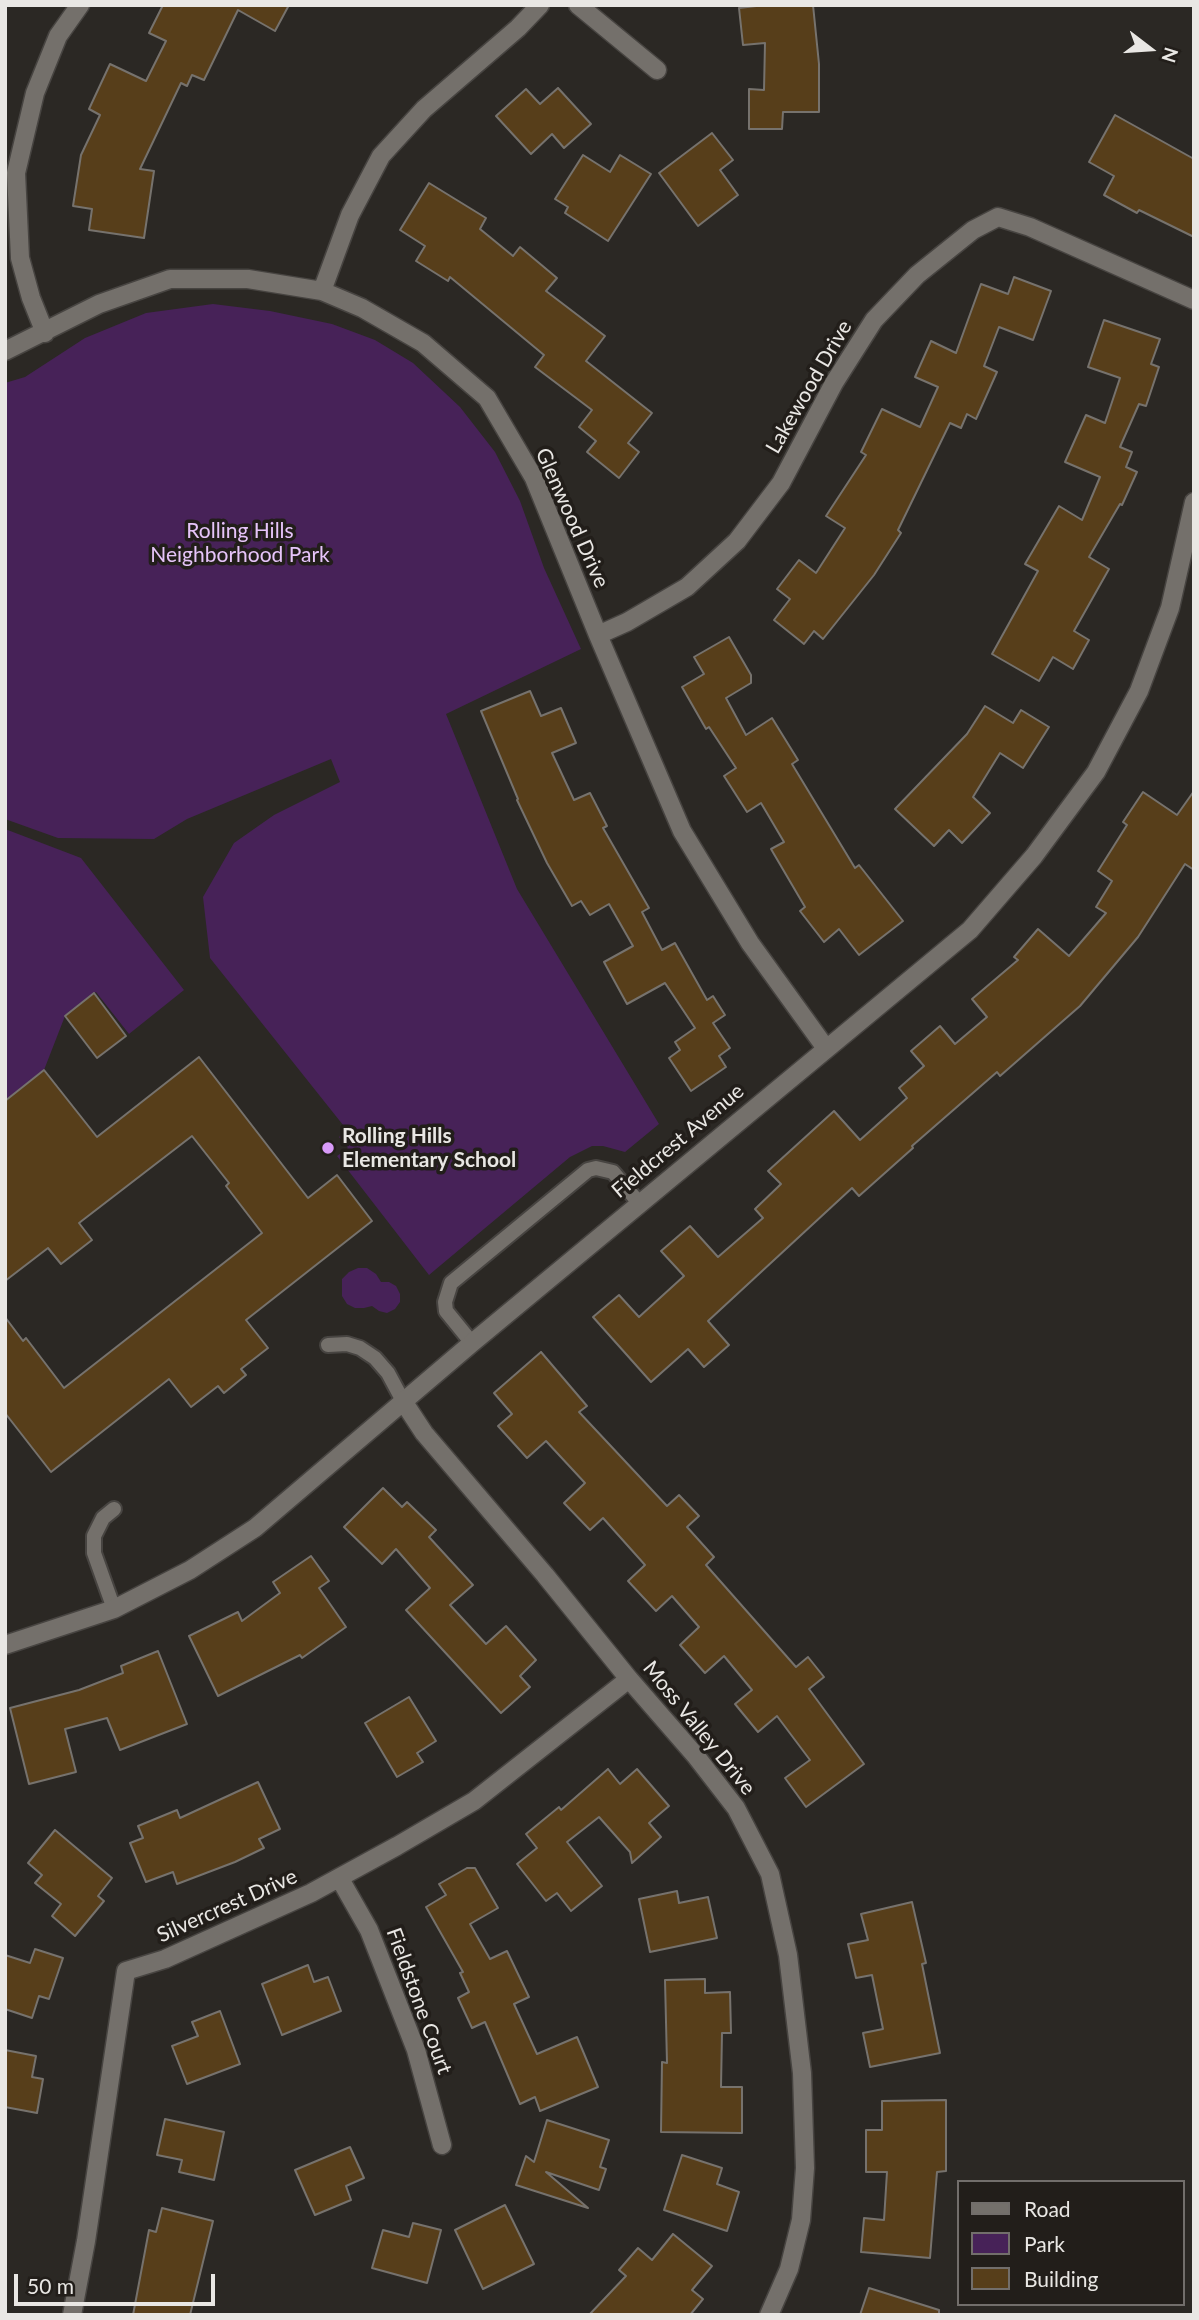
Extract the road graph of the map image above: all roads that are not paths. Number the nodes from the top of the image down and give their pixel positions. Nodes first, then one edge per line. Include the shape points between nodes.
1 (80, 5) edge
2 (540, 5) edge
3 (578, 5) edge
4 (657, 70) dead end
5 (322, 291) junction
6 (1194, 300) edge
7 (45, 332) junction
8 (5, 351) edge
9 (1194, 502) edge
10 (598, 635) junction
11 (825, 1048) junction
12 (640, 1203) junction
13 (472, 1343) junction
14 (328, 1345) dead end
15 (403, 1401) junction
16 (114, 1509) dead end
17 (114, 1609) junction
18 (5, 1645) edge
19 (629, 1679) junction
20 (340, 1879) junction
21 (442, 2145) dead end
22 (72, 2315) edge
23 (768, 2315) edge

1 - 7 street via 58,36 35,93 16,173 20,258
2 - 5 street via 424,110 381,156 350,215
3 - 4 street
5 - 7 street, Glenwood Drive via 248,279 170,279 99,304
5 - 10 street, Glenwood Drive via 423,343 487,398 534,478
6 - 10 street, Lakewood Drive via 1009,220 998,217 973,230 918,275 874,320 834,383 781,483 737,541 687,587
7 - 8 street, Glenwood Drive
9 - 11 street, Fieldcrest Avenue via 1170,608 1139,691 1096,772 1034,856 970,930
10 - 11 street, Glenwood Drive via 682,831 750,943
11 - 12 street, Fieldcrest Avenue
12 - 13 street, Fieldcrest Avenue
12 - 13 lane via 613,1172 588,1170 451,1283 446,1311
13 - 15 street, Fieldcrest Avenue
14 - 15 lane via 347,1343 375,1358
15 - 17 street, Fieldcrest Avenue via 255,1528 190,1570
15 - 19 street, Moss Valley Drive via 424,1433
16 - 17 lane via 94,1536 94,1553
17 - 18 street, Fieldcrest Avenue
19 - 20 street, Silvercrest Drive via 474,1801
19 - 23 street, Moss Valley Drive via 736,1808 770,1874 788,1955 802,2073 805,2168 801,2220 789,2269
20 - 21 street, Fieldstone Court via 369,1930 416,2050
20 - 22 street, Silvercrest Drive via 165,1959 126,1971

